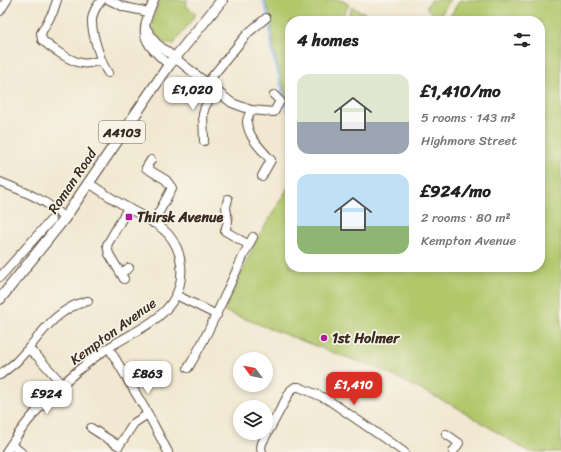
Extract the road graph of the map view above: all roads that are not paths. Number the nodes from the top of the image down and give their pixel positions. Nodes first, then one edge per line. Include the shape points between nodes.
1 (7, 0) edge
2 (57, 0) edge
3 (102, 0) edge
4 (109, 0) edge
5 (154, 0) edge
6 (222, 0) edge
7 (0, 11) edge
8 (149, 12) junction
9 (266, 18) dead end
10 (101, 60) junction
11 (172, 61) junction
12 (108, 73) dead end
13 (206, 84) junction
14 (215, 90) junction
15 (274, 95) dead end
16 (251, 110) junction
17 (204, 141) dead end
18 (151, 160) dead end
19 (262, 176) dead end
20 (0, 182) edge
21 (89, 183) junction
22 (228, 199) dead end
23 (128, 208) junction
24 (64, 219) junction
25 (51, 220) dead end
26 (153, 223) junction
27 (253, 237) dead end
28 (249, 245) junction
29 (129, 268) dead end
30 (0, 277) edge
31 (176, 296) junction
32 (0, 299) edge
33 (88, 301) dead end
34 (217, 315) junction
35 (109, 348) junction
36 (28, 349) junction
37 (188, 368) dead end
38 (0, 375) edge
39 (63, 385) junction
40 (148, 414) junction
41 (91, 428) dead end
42 (446, 434) dead end
43 (8, 449) edge
44 (261, 450) edge
45 (21, 452) edge
46 (168, 452) edge
47 (404, 452) edge
48 (453, 452) edge

1 - 7 street
2 - 10 street via 41,33 42,40 82,63
3 - 10 street via 92,20
4 - 8 street via 124,7
5 - 8 street
6 - 11 main road, Roman Road / A4103
8 - 11 street via 146,28
9 - 13 street via 248,33
10 - 12 street
11 - 13 street
11 - 21 main road, Roman Road / A4103
13 - 14 street
14 - 16 street via 232,103
14 - 17 street via 203,114
15 - 16 street via 280,101 274,112
16 - 19 street via 247,121 250,133 271,160
18 - 26 street via 146,168 166,180 172,188
20 - 24 street via 23,191 56,210
21 - 23 street, Kempton Avenue
21 - 24 main road, Roman Road / A4103
22 - 28 street via 225,231
23 - 26 street, Kempton Avenue
23 - 29 street via 107,245 109,254 122,276
24 - 32 main road, Roman Road / A4103
25 - 30 street, Roman Road
26 - 31 street, Kempton Avenue via 168,234 180,255 180,278
27 - 28 street
28 - 34 street
31 - 34 street
31 - 35 street, Kempton Avenue via 160,315
33 - 36 street via 76,304 52,320
34 - 37 street
35 - 39 street, Kempton Avenue
35 - 40 street
36 - 38 street
36 - 39 street via 38,356
39 - 43 street, Kempton Avenue via 29,420
40 - 41 street via 134,423 119,446
40 - 46 street
42 - 48 street via 459,444
43 - 45 street
44 - 47 street via 262,443 291,390 299,387 327,399

